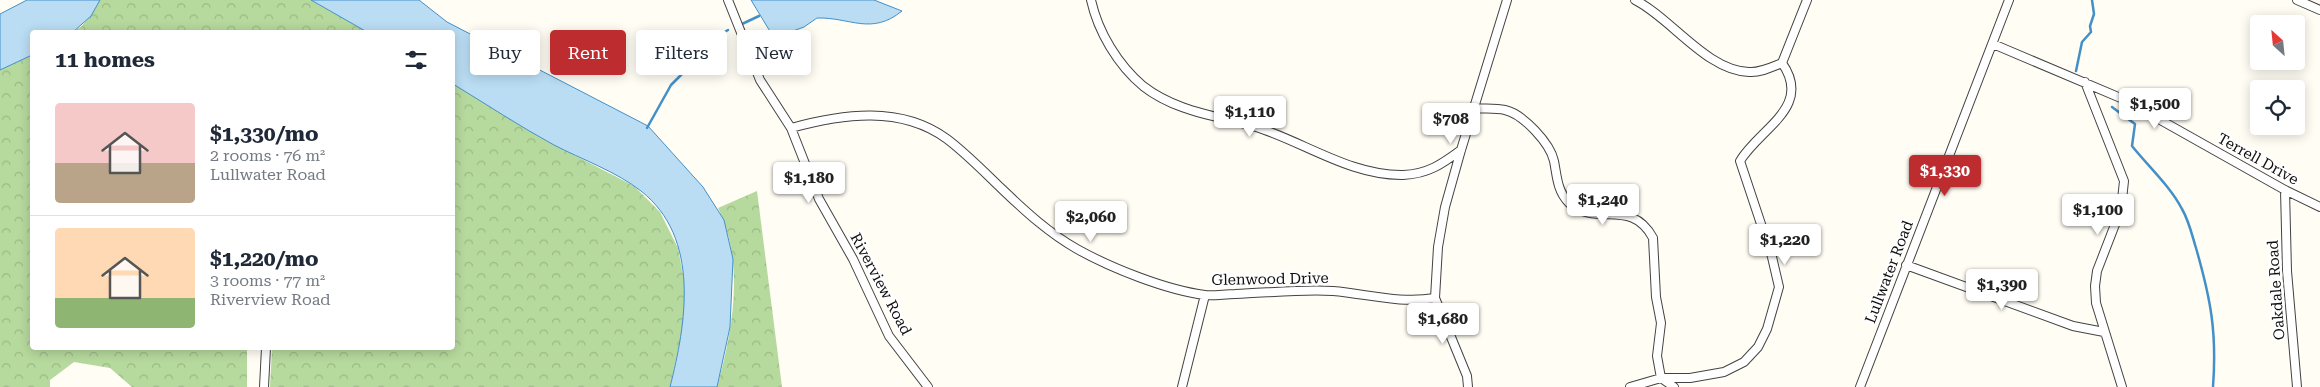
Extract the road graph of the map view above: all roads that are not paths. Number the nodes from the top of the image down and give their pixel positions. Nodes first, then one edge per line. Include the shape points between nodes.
1 (728, 0) edge
2 (1091, 0) edge
3 (1516, 0) edge
4 (1635, 0) edge
5 (1807, 0) edge
6 (2009, 0) edge
7 (2298, 0) edge
8 (1507, 1) edge
9 (2319, 6) edge
10 (1993, 44) junction
11 (1782, 63) junction
12 (2085, 82) junction
13 (1474, 108) junction
14 (791, 128) junction
15 (1461, 150) junction
16 (2284, 190) junction
17 (2320, 207) edge
18 (1906, 265) junction
19 (1205, 295) junction
20 (1435, 298) junction
21 (2104, 332) junction
22 (266, 350) edge
23 (1661, 378) junction
24 (264, 387) edge
25 (928, 387) edge
26 (1182, 387) edge
27 (1468, 387) edge
28 (1630, 387) edge
29 (1674, 387) edge
30 (1860, 387) edge
31 (2122, 387) edge
32 (2297, 387) edge

1 - 14 street, Riverview Road via 760,80
2 - 15 street via 1100,30 1132,75 1144,87 1172,103 1258,128 1377,174 1424,172 1444,164
3 - 8 street
4 - 11 street via 1716,62 1732,69 1750,72
5 - 11 street
6 - 10 street, Lullwater Road
7 - 9 street
8 - 13 street
10 - 12 street, Terrell Drive
10 - 18 street, Lullwater Road
11 - 23 street via 1793,86 1787,107 1773,127 1740,161 1779,287 1767,329 1758,347 1748,357 1724,372 1690,378
12 - 16 street, Terrell Drive via 2123,99
12 - 21 street via 2124,181 2121,209 2097,271 2095,286
13 - 15 street
13 - 23 street via 1506,110 1539,133 1554,158 1560,191 1570,204 1587,212 1627,215 1638,219 1648,230 1653,238 1656,297 1661,323 1657,356
14 - 19 street, Glenwood Drive via 850,116 887,117 925,127 946,138 1035,221 1077,249 1150,281
14 - 25 street, Riverview Road via 819,199 857,267 889,336
15 - 20 street via 1439,239
16 - 17 street, Terrell Drive
16 - 32 street, Oakdale Road
18 - 21 street via 2074,326
18 - 30 street, Lullwater Road
19 - 20 street, Glenwood Drive via 1333,291 1417,302
19 - 26 street
20 - 27 street via 1467,376
21 - 31 street
22 - 24 street
23 - 28 street
23 - 29 street

